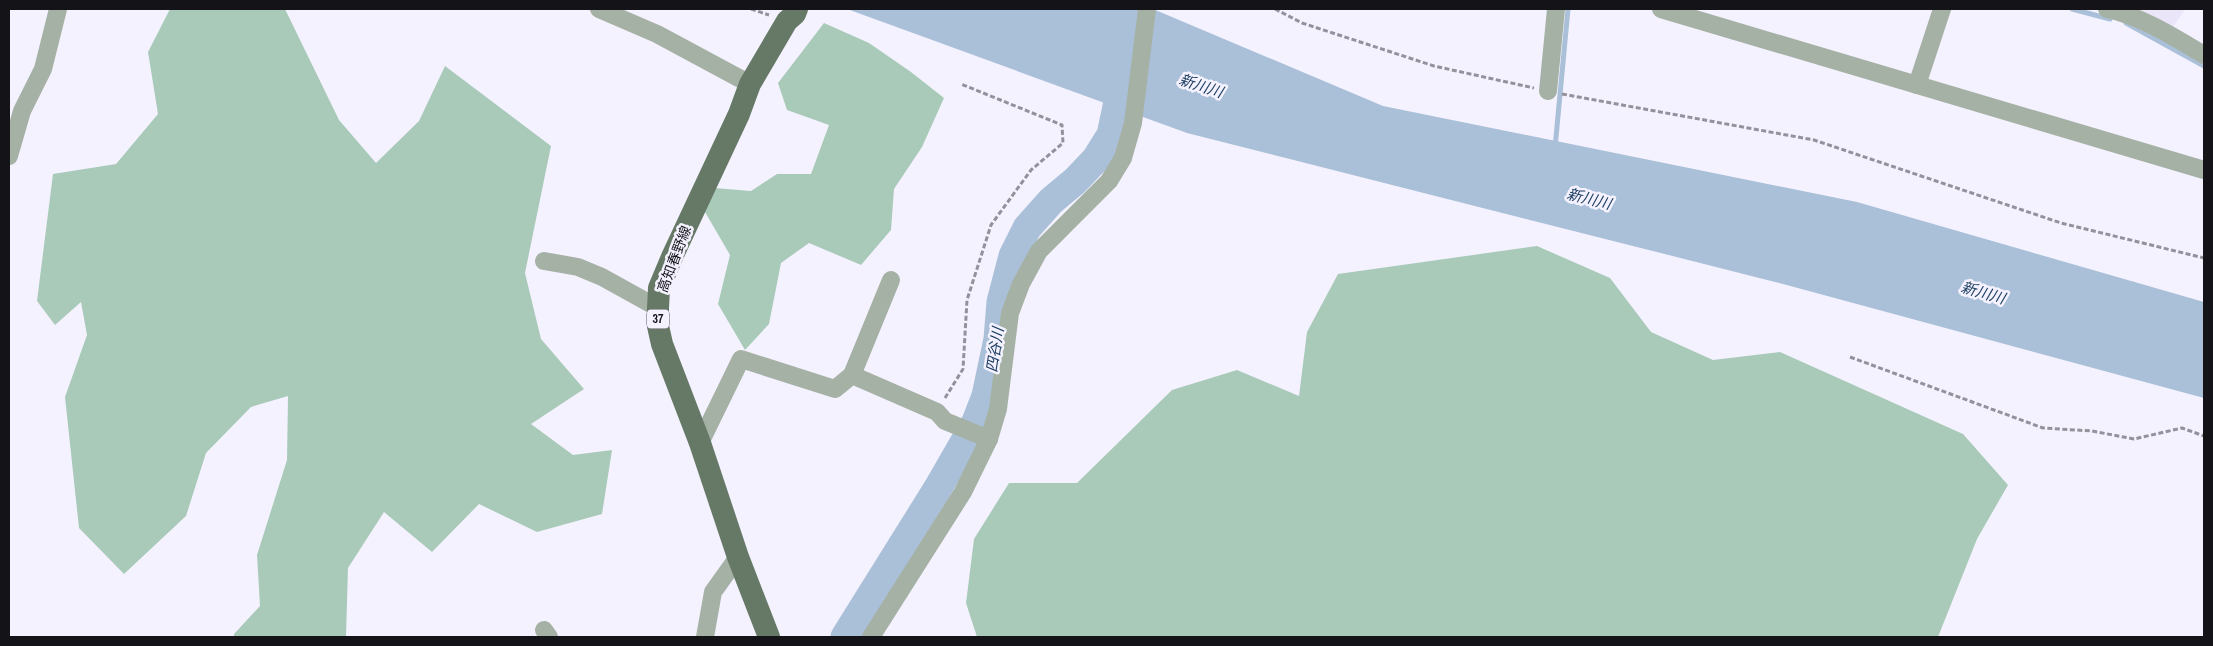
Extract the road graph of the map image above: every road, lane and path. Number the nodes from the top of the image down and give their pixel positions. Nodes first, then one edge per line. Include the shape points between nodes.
1 (58, 9) edge
2 (599, 9) edge
3 (1147, 9) edge
4 (1275, 9) edge
5 (1556, 9) edge
6 (1662, 9) edge
7 (1942, 9) edge
8 (2107, 9) edge
9 (796, 11) edge
10 (2204, 55) edge
11 (750, 84) junction
12 (961, 84) dead end
13 (1917, 85) junction
14 (1548, 91) joint
15 (1566, 94) dead end
16 (9, 156) edge
17 (2204, 170) edge
18 (2204, 258) edge
19 (544, 261) dead end
20 (891, 280) dead end
21 (658, 308) junction
22 (1850, 357) dead end
23 (852, 375) junction
24 (941, 416) junction
25 (983, 436) junction
26 (2204, 436) edge
27 (700, 443) junction
28 (738, 557) junction
29 (705, 637) edge
30 (769, 637) edge
31 (871, 637) edge

1 - 16 street via 43,69 22,111
2 - 11 street via 657,34
3 - 25 street via 1133,123 1123,158 1109,181 1038,251 1021,284 1010,313 998,409
4 - 14 path via 1302,23 1434,66
5 - 14 street
6 - 13 street
7 - 13 street
8 - 10 street via 2119,11 2166,33
9 - 11 main road, 高知春野線 / 37
11 - 21 main road, 高知春野線 / 37 via 740,114 672,257 660,288
12 - 24 path via 1062,125 1063,143 1031,170 991,226 967,300 963,369
13 - 17 street
15 - 18 path via 1814,140 2060,223
19 - 21 street via 578,267
20 - 23 street
21 - 27 main road, 高知春野線 / 37 via 662,344
22 - 26 path via 2043,428 2092,430 2134,439 2182,428
23 - 24 street
23 - 27 street via 835,389 741,358
24 - 25 street
25 - 31 street via 963,492
27 - 28 main road, 高知春野線 / 37
28 - 29 street via 713,592
28 - 30 main road, 高知春野線 / 37

